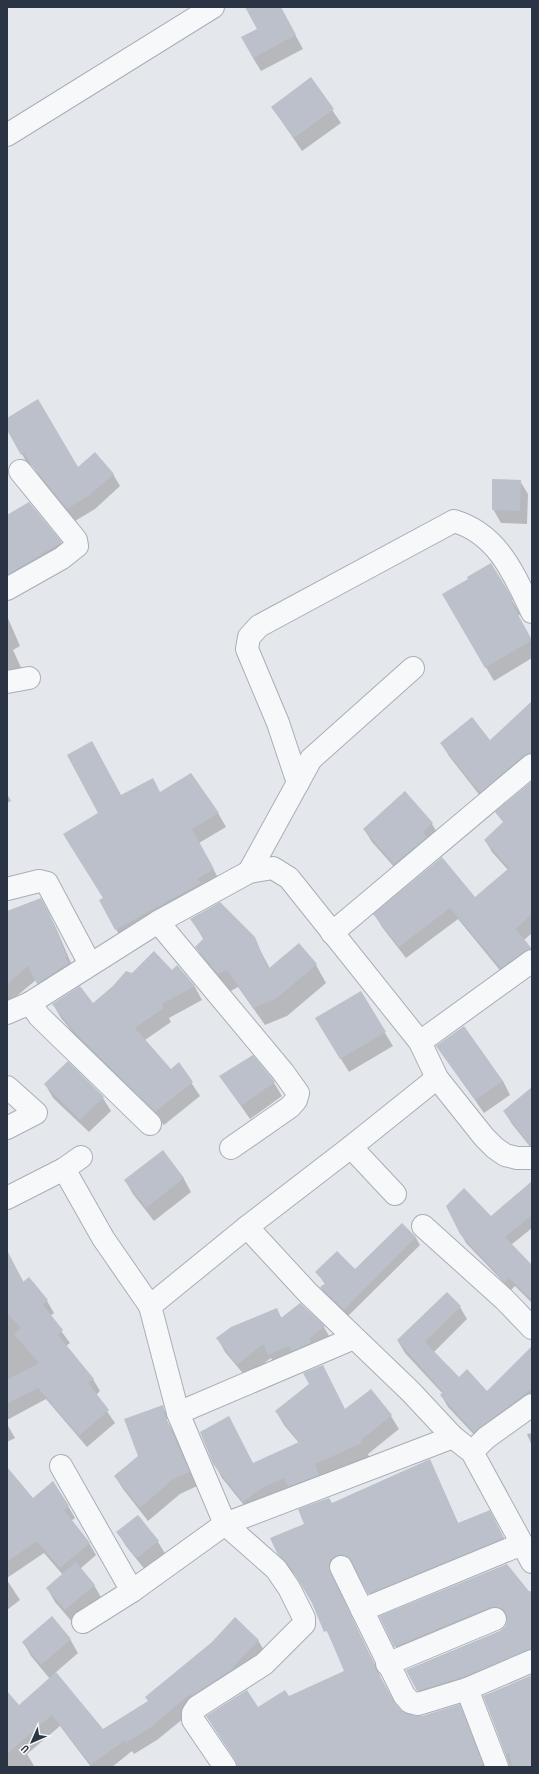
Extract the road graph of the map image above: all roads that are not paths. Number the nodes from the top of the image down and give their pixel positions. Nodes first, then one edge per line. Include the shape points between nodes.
1 (213, 7) edge
2 (7, 135) edge
3 (20, 471) dead end
4 (7, 589) edge
5 (532, 612) edge
6 (413, 668) dead end
7 (29, 678) dead end
8 (7, 682) edge
9 (532, 765) edge
10 (298, 783) junction
11 (249, 872) junction
12 (7, 889) edge
13 (158, 922) junction
14 (332, 933) junction
15 (532, 961) edge
16 (90, 964) junction
17 (30, 1003) junction
18 (7, 1013) edge
19 (420, 1042) junction
20 (438, 1078) junction
21 (7, 1087) edge
22 (150, 1124) dead end
23 (7, 1128) edge
24 (351, 1147) junction
25 (231, 1148) dead end
26 (532, 1158) edge
27 (395, 1194) dead end
28 (7, 1198) edge
29 (247, 1226) junction
30 (423, 1226) dead end
31 (150, 1306) junction
32 (532, 1328) edge
33 (354, 1338) junction
34 (532, 1406) edge
35 (178, 1413) junction
36 (453, 1437) junction
37 (472, 1452) junction
38 (61, 1466) dead end
39 (225, 1524) junction
40 (527, 1553) edge
41 (341, 1568) dead end
42 (132, 1590) junction
43 (362, 1610) junction
44 (494, 1618) dead end
45 (83, 1622) dead end
46 (532, 1661) edge
47 (387, 1664) junction
48 (467, 1689) junction
49 (225, 1767) edge
50 (497, 1767) edge

1 - 2 street
3 - 4 street via 76,540 77,546 62,558
5 - 10 street via 512,571 498,550 471,526 454,521 259,626 249,637 248,649 278,722
6 - 10 street via 311,759
7 - 8 street
9 - 14 street
10 - 11 street
11 - 13 street
11 - 14 street via 273,868 289,878
12 - 16 street via 39,881 47,883
13 - 16 street
13 - 25 street via 298,1093 290,1107
14 - 19 street
15 - 19 street
16 - 17 street
17 - 18 street
17 - 22 street via 39,1016
19 - 20 street
20 - 24 street
20 - 26 street via 495,1148 505,1155
21 - 23 street via 36,1113
24 - 27 street
24 - 29 street
28 - 31 street via 65,1167 103,1238
29 - 31 street
29 - 33 street via 308,1294
30 - 32 street via 504,1299
31 - 35 street
33 - 35 street
33 - 36 street via 411,1392
34 - 37 street via 486,1438
35 - 39 street
36 - 37 street
36 - 39 street
37 - 40 street
38 - 42 street
39 - 42 street
39 - 49 street via 279,1574 304,1618 304,1624 264,1664 197,1707 192,1715
40 - 43 street
41 - 43 street
42 - 45 street
43 - 47 street
44 - 47 street
46 - 48 street
47 - 48 street via 410,1702 418,1704
48 - 50 street

